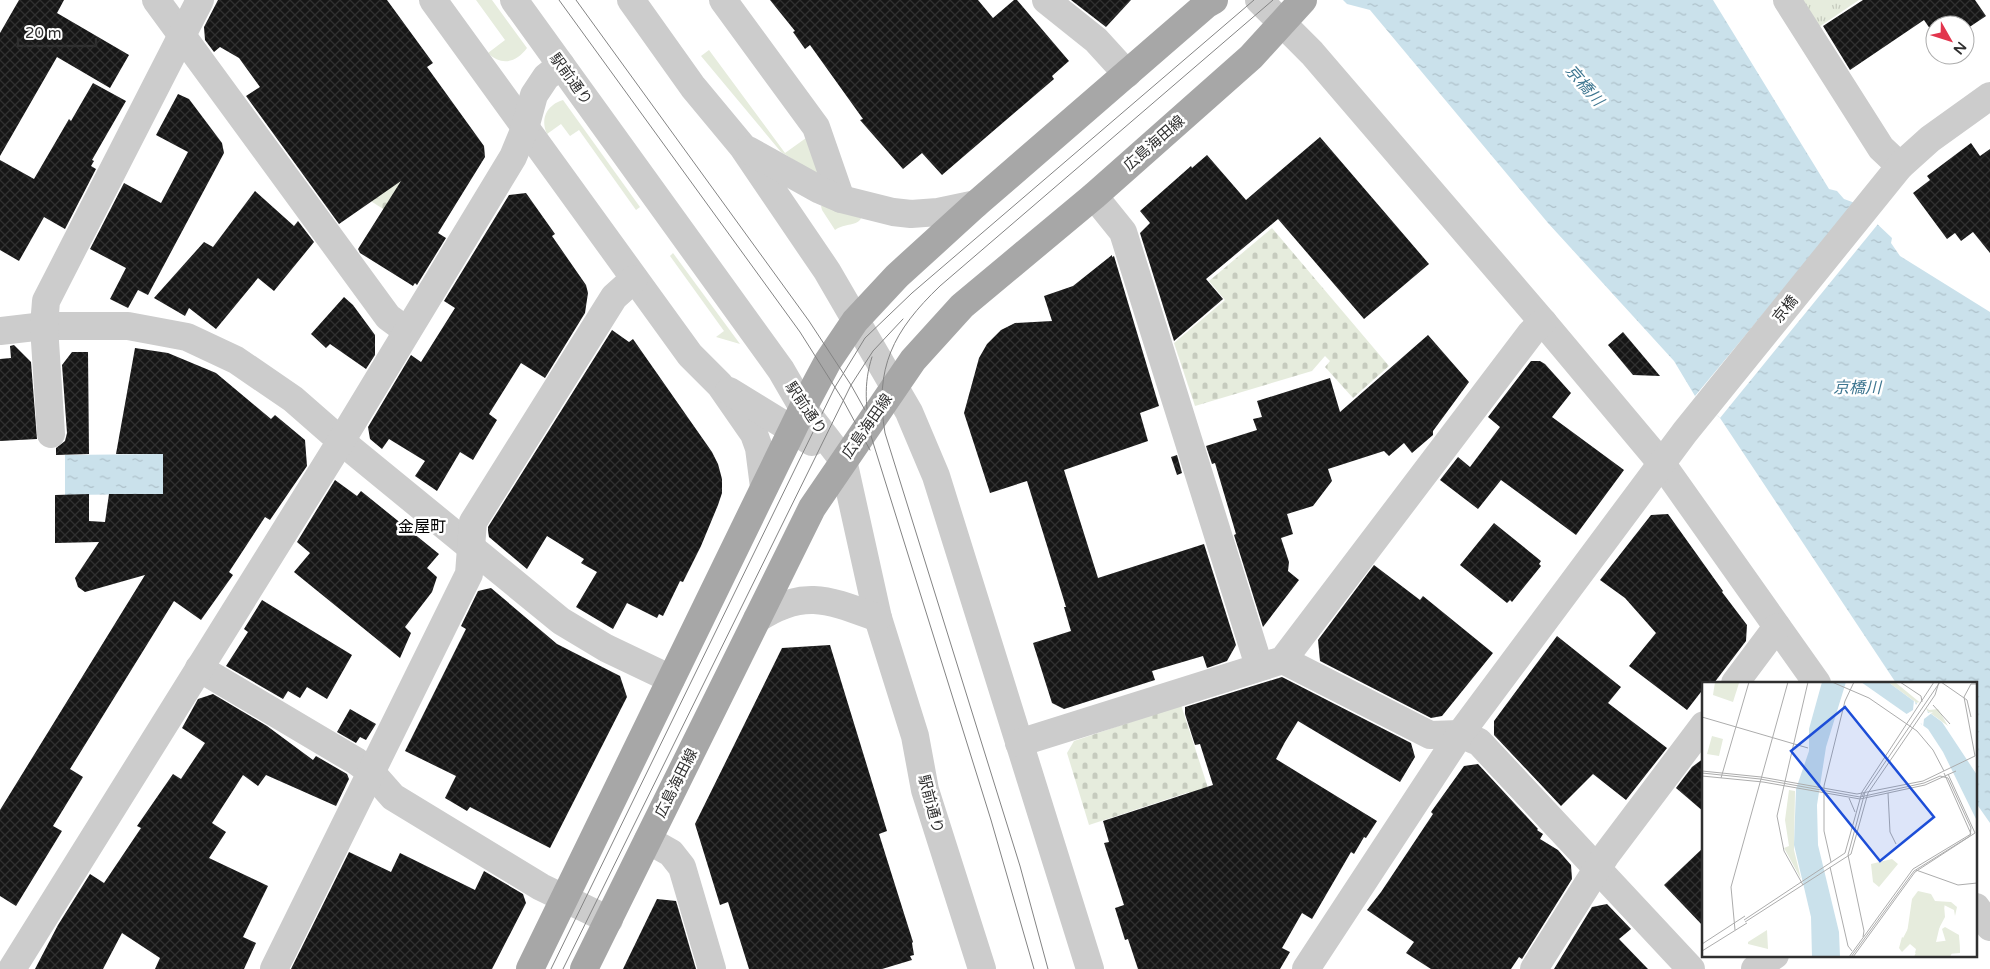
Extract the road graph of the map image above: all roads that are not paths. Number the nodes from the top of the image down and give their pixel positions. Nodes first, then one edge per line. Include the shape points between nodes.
1 (156, 0) edge
2 (200, 0) edge
3 (433, 0) edge
4 (514, 0) edge
5 (631, 0) edge
6 (723, 0) edge
7 (1046, 0) edge
8 (1214, 0) edge
9 (1259, 0) edge
10 (1303, 0) edge
11 (1787, 0) edge
12 (1283, 22) junction
13 (181, 35) junction
14 (561, 65) junction
15 (1127, 74) junction
16 (1990, 96) edge
17 (525, 128) junction
18 (742, 146) junction
19 (1900, 166) junction
20 (1094, 196) junction
21 (841, 199) junction
22 (976, 204) junction
23 (634, 279) junction
24 (855, 321) junction
25 (1544, 322) junction
26 (44, 326) junction
27 (407, 330) junction
28 (0, 331) edge
29 (720, 385) junction
30 (895, 387) junction
31 (798, 419) junction
32 (51, 434) dead end
33 (341, 440) junction
34 (843, 460) junction
35 (1662, 464) junction
36 (764, 486) junction
37 (470, 546) junction
38 (878, 618) junction
39 (756, 619) junction
40 (1777, 627) junction
41 (1271, 663) junction
42 (198, 668) junction
43 (671, 679) junction
44 (1736, 682) edge
45 (1816, 682) edge
46 (1702, 727) edge
47 (1460, 734) junction
48 (1019, 742) junction
49 (371, 772) junction
50 (648, 840) junction
51 (1598, 868) junction
52 (565, 898) junction
53 (1978, 910) edge
54 (608, 920) junction
55 (1990, 927) edge
56 (1774, 956) edge
57 (12, 969) edge
58 (274, 969) edge
59 (530, 969) edge
60 (584, 969) edge
61 (712, 969) edge
62 (982, 969) edge
63 (1090, 969) edge
64 (1306, 969) edge
65 (1534, 969) edge
66 (1691, 969) edge
67 (1755, 969) edge

1 - 13 street
2 - 13 street
3 - 17 street
4 - 14 street, 駅前通り
5 - 18 street
6 - 21 street via 816,127
7 - 15 street via 1096,40
8 - 15 main road
9 - 12 street
10 - 12 main road, 広島海田線
11 - 19 street via 1882,148
12 - 20 main road, 広島海田線 via 1251,58
12 - 25 street
13 - 26 street via 46,301
13 - 27 street via 388,317
14 - 17 street via 546,77 534,95
14 - 31 street, 駅前通り via 781,370
15 - 22 main road
16 - 19 street, 京橋 via 1930,139
17 - 23 street
17 - 27 street via 513,158
18 - 21 street
18 - 24 street via 827,271
19 - 35 street, 京橋
20 - 30 main road, 広島海田線 via 962,306 913,360
20 - 41 street via 1123,232
21 - 22 street via 910,214
22 - 24 main road via 902,271
23 - 29 street via 690,355
23 - 37 street via 614,297 473,522
24 - 30 street
24 - 31 main road via 828,361
25 - 35 street
25 - 41 street via 1531,334
26 - 28 street
26 - 32 street
26 - 33 street via 128,326 187,337 236,360 293,399
27 - 33 street
29 - 31 street
29 - 36 street via 754,434
30 - 34 main road, 広島海田線
30 - 48 street via 936,476
31 - 34 street
31 - 36 main road
33 - 37 street
33 - 42 street
34 - 38 street, 駅前通り
34 - 39 main road, 広島海田線 via 812,508
35 - 40 street
35 - 47 street, 京橋
36 - 43 main road
37 - 43 street via 561,621 606,648
37 - 49 street via 469,574
38 - 39 street via 832,601 814,600 792,601 774,607
38 - 62 street, 駅前通り via 915,736 925,790
39 - 50 main road, 広島海田線
40 - 44 street
40 - 45 street
41 - 47 street via 1430,734
41 - 48 street
42 - 49 street via 356,760
42 - 57 street
43 - 52 main road
46 - 51 street
47 - 51 street via 1479,742
47 - 64 street, 京橋
48 - 63 street
49 - 52 street via 393,797
49 - 58 street
50 - 54 main road, 広島海田線
50 - 61 street via 671,852 682,867
51 - 65 street
51 - 66 street
52 - 54 street
52 - 59 main road
53 - 55 street
54 - 60 main road, 広島海田線
56 - 67 street

